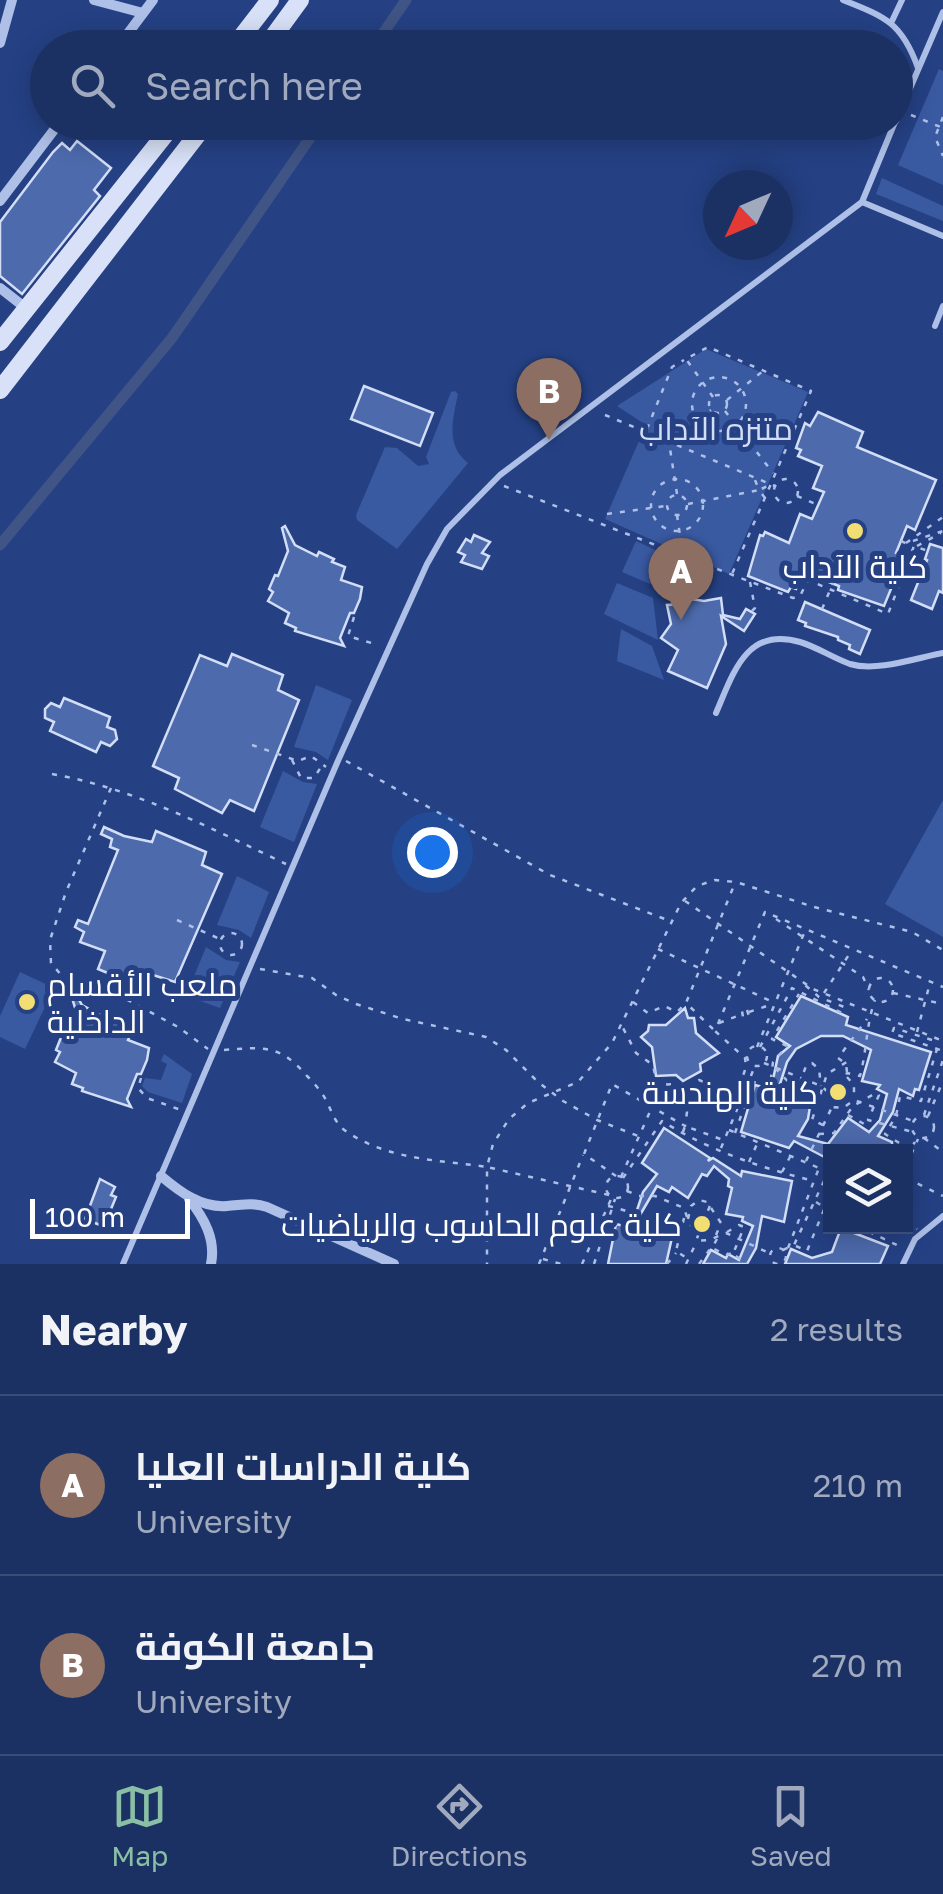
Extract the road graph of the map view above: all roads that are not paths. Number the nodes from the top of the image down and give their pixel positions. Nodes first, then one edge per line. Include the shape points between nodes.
1 (12, 0) edge
2 (94, 0) edge
3 (153, 0) edge
4 (270, 0) edge
5 (300, 0) edge
6 (843, 0) edge
7 (902, 0) edge
8 (143, 13) junction
9 (942, 19) edge
10 (892, 21) junction
11 (130, 30) edge
12 (247, 30) edge
13 (278, 30) edge
14 (899, 30) edge
15 (0, 43) edge
16 (913, 55) edge
17 (918, 68) junction
18 (913, 80) edge
19 (46, 140) edge
20 (155, 140) edge
21 (194, 140) edge
22 (888, 140) edge
23 (0, 201) edge
24 (862, 202) junction
25 (943, 236) edge
26 (0, 288) edge
27 (42, 292) junction
28 (943, 306) edge
29 (64, 308) junction
30 (25, 313) junction
31 (935, 326) dead end
32 (40, 338) junction
33 (0, 342) edge
34 (0, 390) edge
35 (943, 653) edge
36 (716, 713) dead end
37 (161, 1176) junction
38 (189, 1198) junction
39 (943, 1216) edge
40 (123, 1264) edge
41 (211, 1264) edge
42 (394, 1264) edge
43 (903, 1264) edge

1 - 15 street
2 - 8 street
3 - 8 street
4 - 12 main road
5 - 13 main road
6 - 10 lane
7 - 10 lane
8 - 11 street
9 - 17 lane
10 - 14 lane
16 - 17 lane
17 - 18 lane
19 - 23 street
20 - 27 main road
21 - 29 main road
22 - 24 lane
24 - 25 lane
24 - 37 lane via 500,475 447,528 339,758
26 - 30 street
27 - 29 main road via 51,306
27 - 30 main road
28 - 31 lane
29 - 32 main road
30 - 32 main road via 40,322
30 - 33 main road
32 - 34 main road
35 - 36 lane via 852,664 798,641 757,644 740,661
37 - 38 street
37 - 40 lane
38 - 41 street via 208,1228
38 - 42 street via 267,1206
39 - 43 lane via 923,1232

